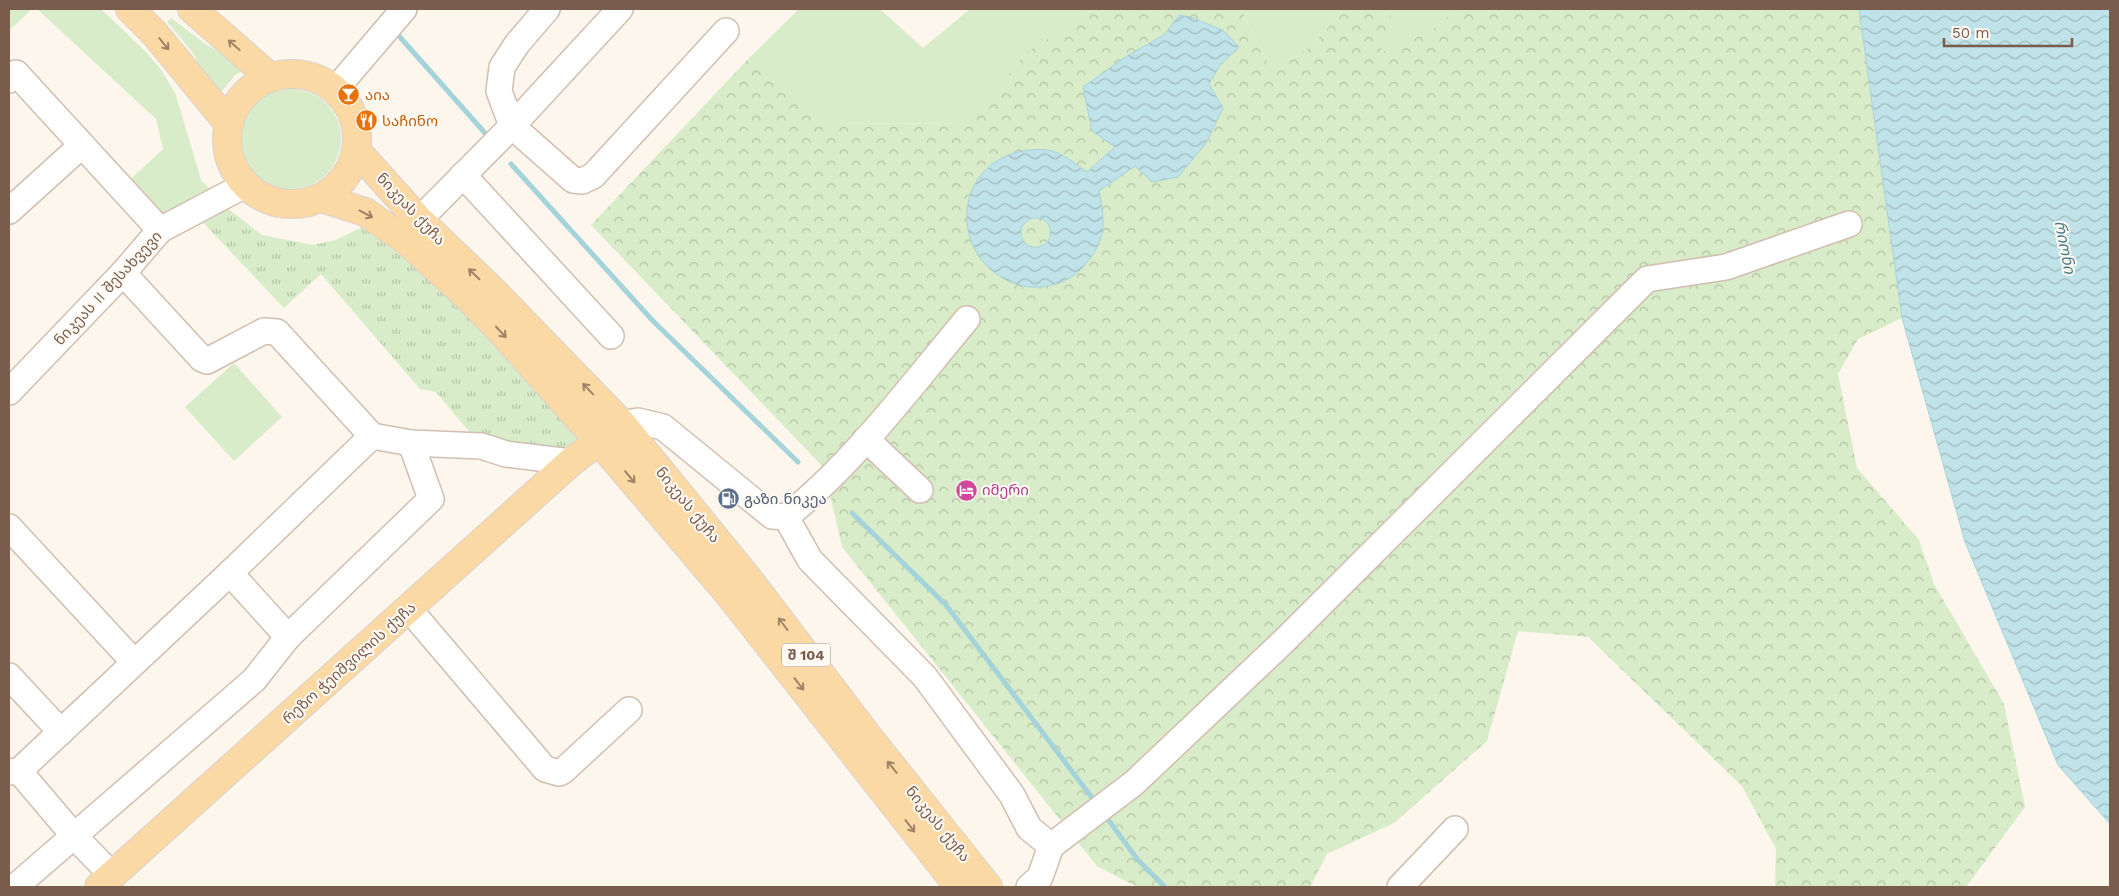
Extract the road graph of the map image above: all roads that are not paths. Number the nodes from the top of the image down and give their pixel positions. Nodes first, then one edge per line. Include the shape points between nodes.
1 (130, 9) edge
2 (192, 9) edge
3 (404, 9) edge
4 (547, 9) edge
5 (620, 9) edge
6 (726, 31) dead end
7 (271, 78) junction
8 (9, 80) edge
9 (335, 90) junction
10 (229, 124) junction
11 (512, 126) junction
12 (81, 146) junction
13 (356, 150) junction
14 (463, 175) junction
15 (245, 185) junction
16 (321, 198) junction
17 (9, 211) edge
18 (419, 220) junction
19 (1849, 224) dead end
20 (160, 230) junction
21 (123, 273) junction
22 (967, 319) dead end
23 (611, 336) dead end
24 (11, 383) edge
25 (622, 424) junction
26 (372, 436) junction
27 (866, 439) junction
28 (598, 440) junction
29 (411, 443) junction
30 (571, 462) junction
31 (920, 490) dead end
32 (786, 517) junction
33 (9, 527) edge
34 (230, 573) junction
35 (409, 609) junction
36 (288, 636) junction
37 (134, 662) junction
38 (9, 676) edge
39 (629, 710) dead end
40 (61, 732) junction
41 (14, 771) edge
42 (1455, 829) dead end
43 (75, 837) junction
44 (1051, 846) junction
45 (106, 881) edge
46 (15, 887) edge
47 (959, 887) edge
48 (988, 887) edge
49 (1029, 887) edge
50 (1400, 887) edge

1 -> 10 main road via 155,34
7 -> 2 main road
3 - 9 street
4 - 11 street via 516,44 502,67 499,91
5 - 11 street
6 - 11 street via 593,176 582,181 573,180
7 - 9 main road via 301,75 315,78
7 - 10 main road via 251,88 236,105
8 - 12 street via 16,73
9 - 13 main road via 349,108 356,129
10 - 15 main road via 227,149 233,168
11 - 14 street
12 - 17 street
12 - 20 street
13 - 16 main road via 349,169 337,186
13 - 18 main road, ნიკეას ქუჩა
14 - 18 street
14 - 23 street
15 - 16 main road via 261,198 280,204 301,204
15 - 20 street, ნიკეას II შესახვევი
16 -> 28 main road, ნიკეას ქუჩა via 364,212 407,241 471,300
25 -> 18 main road, ნიკეას ქუჩა
19 - 44 street via 1726,267 1647,279 1284,641 1134,783
20 - 21 street, ნიკეას II შესახვევი
21 - 24 street, ნიკეას II შესახვევი
21 - 26 street via 207,361 264,331 277,332
22 - 27 street
25 - 28 main road, რეზო ჭეიშვილის ქუჩა
25 - 32 street via 638,421 663,427 772,516
48 -> 25 main road, ნიკეას ქუჩა / შ 104 via 749,580
26 - 29 street
26 - 34 street
27 - 31 street
27 - 32 street via 808,500
28 - 30 main road, რეზო ჭეიშვილის ქუჩა
28 -> 47 main road, ნიკეას ქუჩა / შ 104 via 728,593
29 - 30 street via 482,446 506,454
29 - 36 street via 431,499
30 - 35 main road, რეზო ჭეიშვილის ქუჩა
32 - 44 street via 810,560 924,677 1012,795 1029,828
33 - 37 street
34 - 36 street
34 - 37 street
35 - 39 street via 545,769 559,773 564,771
35 - 45 main road, რეზო ჭეიშვილის ქუჩა
36 - 43 street via 254,680
37 - 40 street
38 - 40 street
40 - 41 street
41 - 43 street
42 - 50 street
43 - 45 street
43 - 46 street
44 - 49 street via 1040,877

